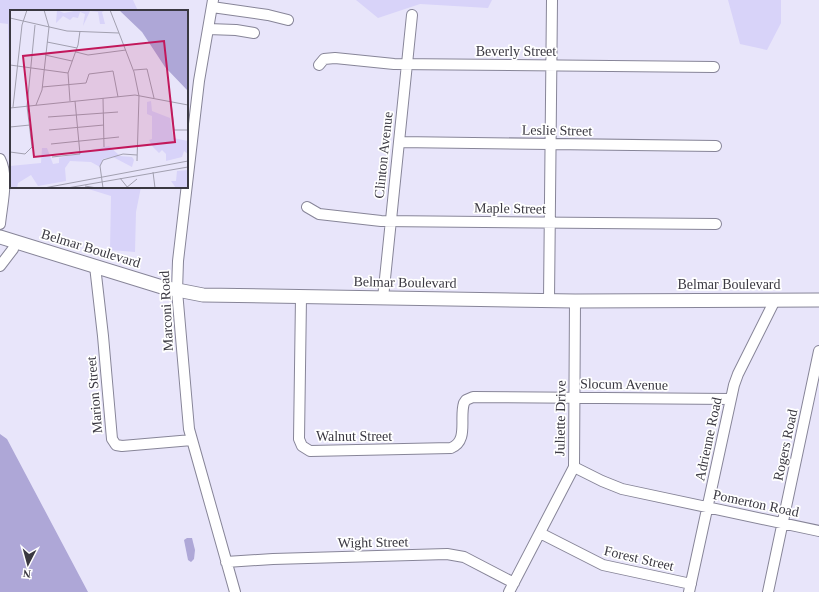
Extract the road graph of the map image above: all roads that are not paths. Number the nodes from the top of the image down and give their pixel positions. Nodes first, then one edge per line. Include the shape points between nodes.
1 (552, 0) edge
2 (213, 4) edge
3 (412, 15) dead end
4 (288, 20) dead end
5 (208, 29) junction
6 (254, 33) dead end
7 (320, 65) dead end
8 (406, 65) junction
9 (551, 66) junction
10 (714, 67) dead end
11 (399, 142) junction
12 (550, 144) junction
13 (716, 146) dead end
14 (0, 159) edge
15 (188, 172) edge
16 (186, 188) edge
17 (307, 207) dead end
18 (390, 221) junction
19 (549, 223) junction
20 (0, 224) edge
21 (716, 224) dead end
22 (0, 237) edge
23 (16, 241) junction
24 (0, 266) edge
25 (95, 266) junction
26 (177, 291) junction
27 (301, 297) junction
28 (383, 298) junction
29 (548, 300) junction
30 (775, 300) junction
31 (819, 300) edge
32 (575, 301) junction
33 (819, 351) edge
34 (574, 397) junction
35 (470, 398) joint
36 (731, 399) junction
37 (192, 440) junction
38 (574, 467) junction
39 (707, 507) junction
40 (783, 523) junction
41 (819, 531) edge
42 (540, 533) junction
43 (226, 562) junction
44 (512, 588) edge
45 (690, 588) edge
46 (235, 592) edge
47 (768, 592) edge

1 - 9 street
2 - 4 street
2 - 5 street, Marconi Road
3 - 8 street, Clinton Avenue
5 - 6 street
5 - 15 street, Marconi Road via 196,100
7 - 8 street, Beverly Street via 324,59 335,58
8 - 9 street, Beverly Street
8 - 11 street, Clinton Avenue
9 - 10 street, Beverly Street
9 - 12 street
11 - 12 street, Leslie Street
11 - 18 street, Clinton Avenue
12 - 13 street, Leslie Street
12 - 19 street
14 - 20 street via 5,175
16 - 26 street, Marconi Road
17 - 18 street, Maple Street via 319,214
18 - 19 street, Maple Street
18 - 28 street, Clinton Avenue
19 - 21 street, Maple Street
19 - 29 street
22 - 23 main road, Belmar Boulevard
23 - 24 street
23 - 25 main road, Belmar Boulevard
25 - 26 main road, Belmar Boulevard
25 - 37 street, Marion Street via 112,439 116,445 122,446
26 - 27 main road, Belmar Boulevard via 208,296
26 - 37 street, Marconi Road
27 - 28 main road, Belmar Boulevard
27 - 35 street, Walnut Street via 299,439 306,449 315,452 451,448 462,437 463,407
28 - 29 main road, Belmar Boulevard
29 - 32 main road, Belmar Boulevard
30 - 31 main road, Belmar Boulevard
30 - 32 main road, Belmar Boulevard
30 - 36 street, Adrienne Road via 738,374
32 - 34 street, Juliette Drive
33 - 40 street, Rogers Road
34 - 35 street, Slocum Avenue
34 - 36 street, Slocum Avenue
34 - 38 street, Juliette Drive
36 - 39 street, Adrienne Road
37 - 43 street, Marconi Road
38 - 39 street, Pomerton Road via 622,489
38 - 42 street, Juliette Drive
39 - 40 street, Pomerton Road
39 - 45 street, Adrienne Road
40 - 41 street, Pomerton Road
40 - 47 street, Rogers Road
42 - 44 street, Juliette Drive
42 - 45 street, Forest Street via 603,565
43 - 44 street, Wight Street via 455,554 472,561
43 - 46 street, Marconi Road

